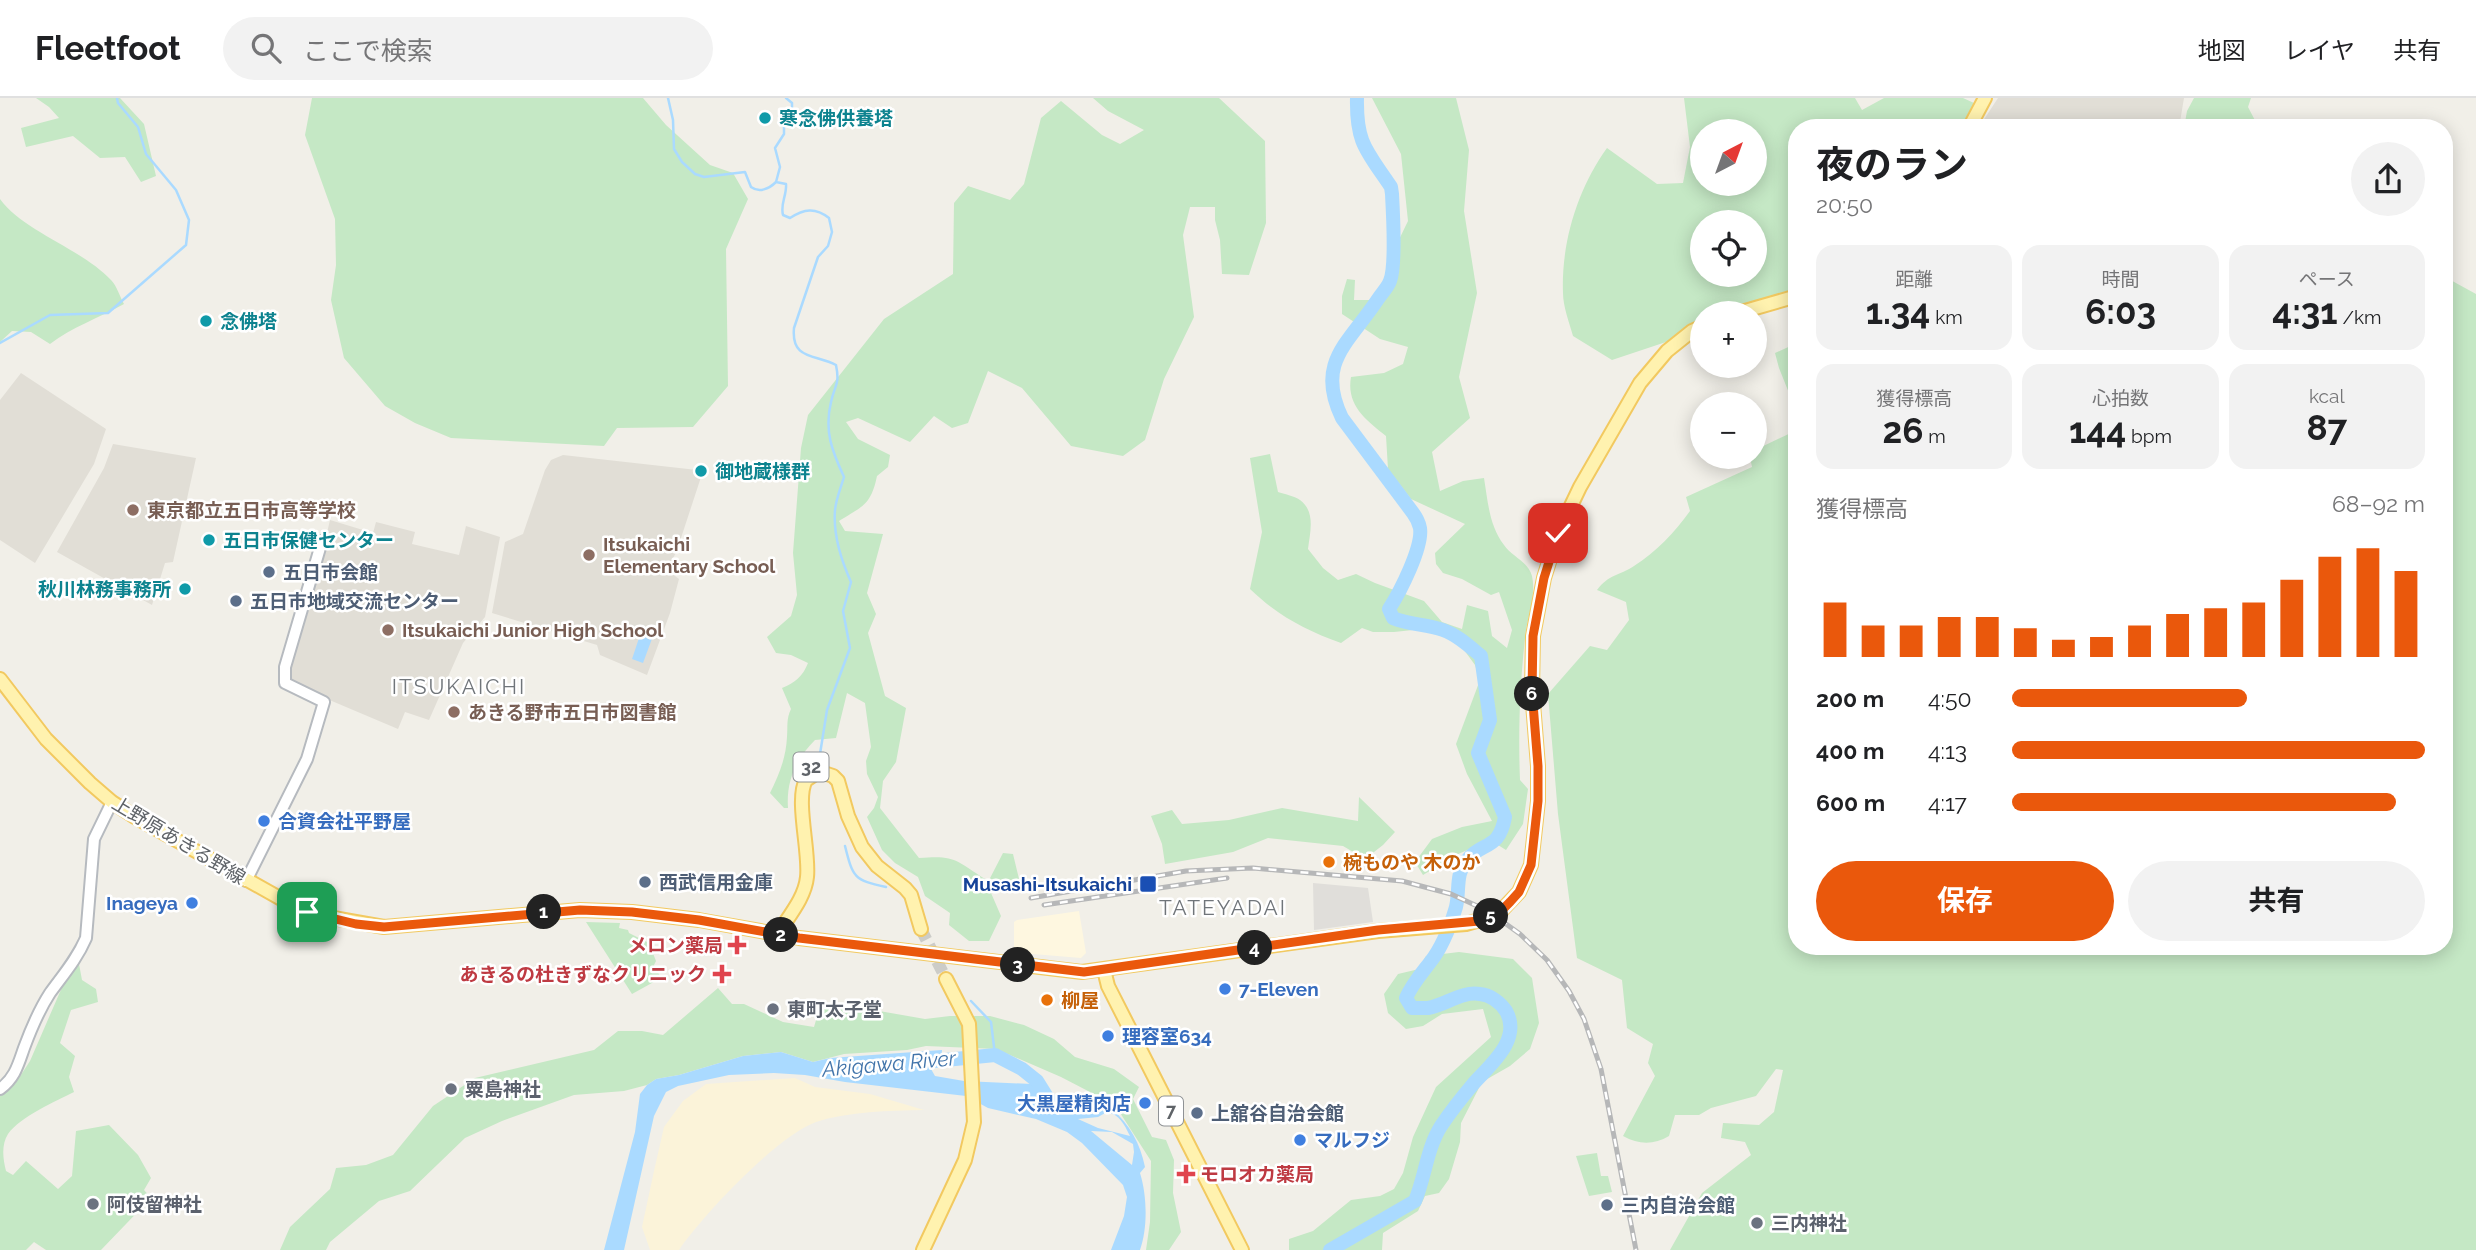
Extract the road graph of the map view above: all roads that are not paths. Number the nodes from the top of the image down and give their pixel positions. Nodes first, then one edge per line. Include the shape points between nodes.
1 (1985, 98) edge
2 (1974, 119) edge
3 (1788, 299) edge
4 (1767, 305) edge
5 (1690, 334) edge
6 (321, 541) dead end
7 (0, 679) edge
8 (112, 802) junction
9 (246, 881) junction
10 (921, 929) tunnel mouth
11 (777, 935) junction
12 (1104, 970) junction
13 (946, 979) tunnel mouth
14 (0, 1088) edge
15 (923, 1250) edge
16 (1242, 1250) edge

1 - 2 main road
3 - 4 main road
5 - 12 main road, 上野原あきる野線 via 1649,371 1595,461 1558,533 1544,578 1533,636 1535,840 1531,865 1519,892 1501,911 1479,921 1378,930
6 - 9 street via 285,667 285,683 324,702 307,760
7 - 8 main road, 上野原あきる野線 via 46,739
8 - 9 main road, 上野原あきる野線
8 - 14 street via 94,839 86,938 42,1008 11,1081
9 - 11 main road, 上野原あきる野線 via 307,912 384,927 599,910 655,914
10 - 11 main road, 32 via 911,895 865,852 857,836 845,778 822,765 812,766 798,777 794,791 807,878
11 - 12 main road, 上野原あきる野線 via 1082,972
12 - 16 main road, 7
13 - 15 main road via 966,1015 971,1037 974,1115 965,1160

